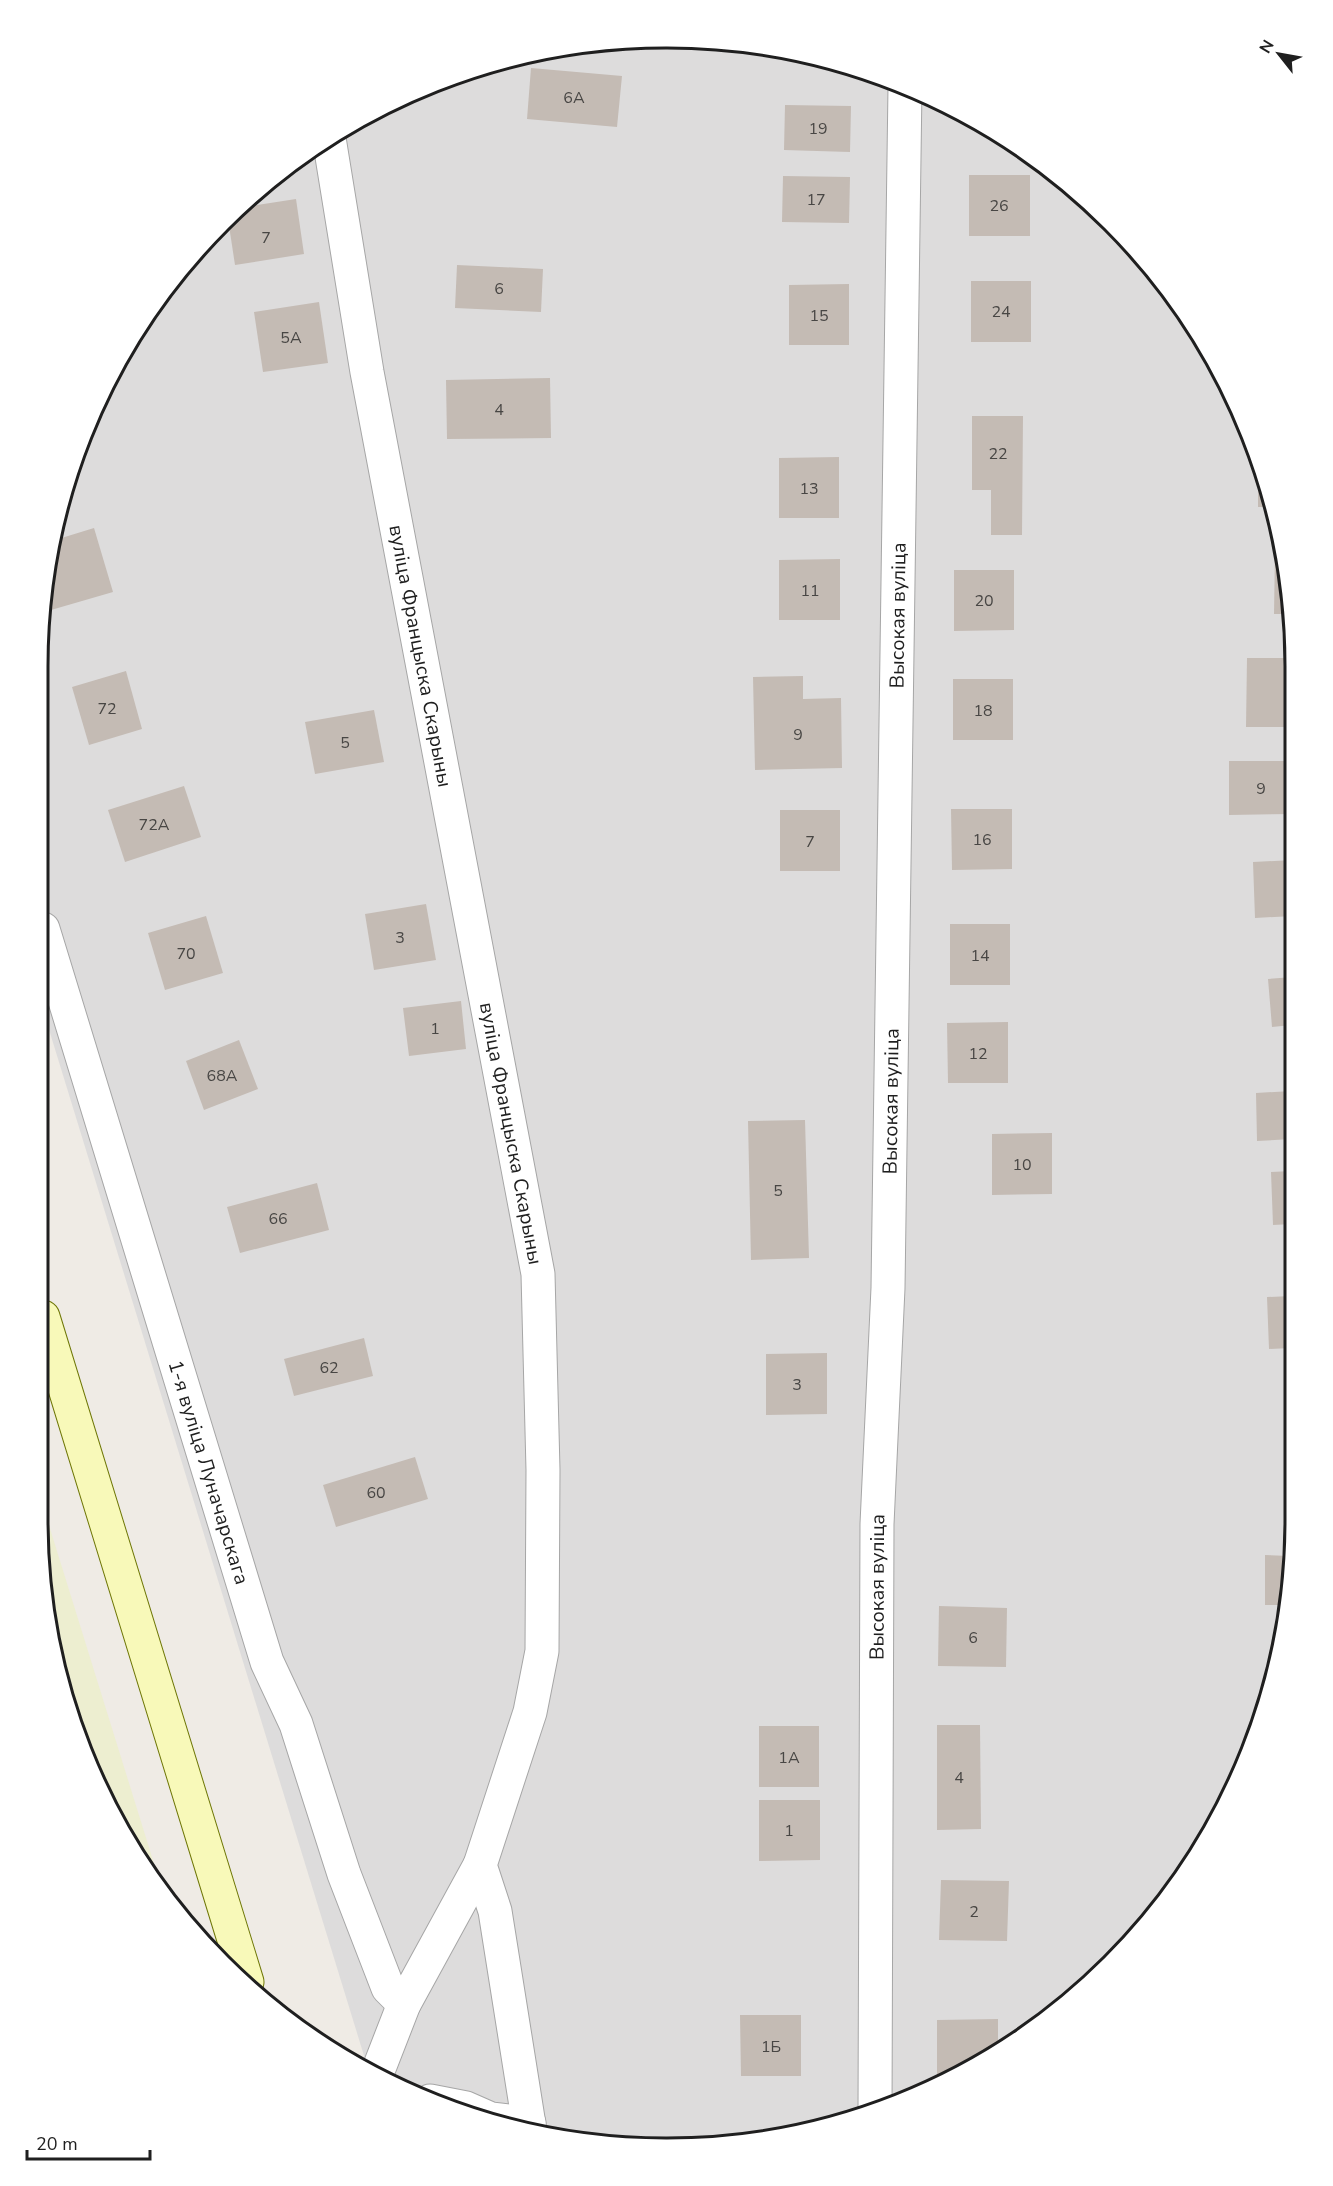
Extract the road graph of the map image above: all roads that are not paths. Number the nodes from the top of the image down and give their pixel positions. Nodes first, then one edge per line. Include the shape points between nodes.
1 (905, 96) edge
2 (331, 147) edge
3 (48, 945) edge
4 (48, 1333) edge
5 (480, 1865) junction
6 (244, 1971) edge
7 (404, 2004) junction
8 (380, 2067) edge
9 (875, 2101) edge
10 (529, 2122) edge

1 - 9 street, Высокая вуліца via 888,1288 877,1524
2 - 5 street, вуліца Францыска Скарыны via 368,372 538,1274 542,1651 530,1712
3 - 7 street, 1-я вуліца Луначарскага via 267,1662 296,1724 344,1874 388,1988
4 - 6 street
5 - 7 street, вуліца Францыска Скарыны
5 - 10 street via 495,1911
7 - 8 street, вуліца Францыска Скарыны

